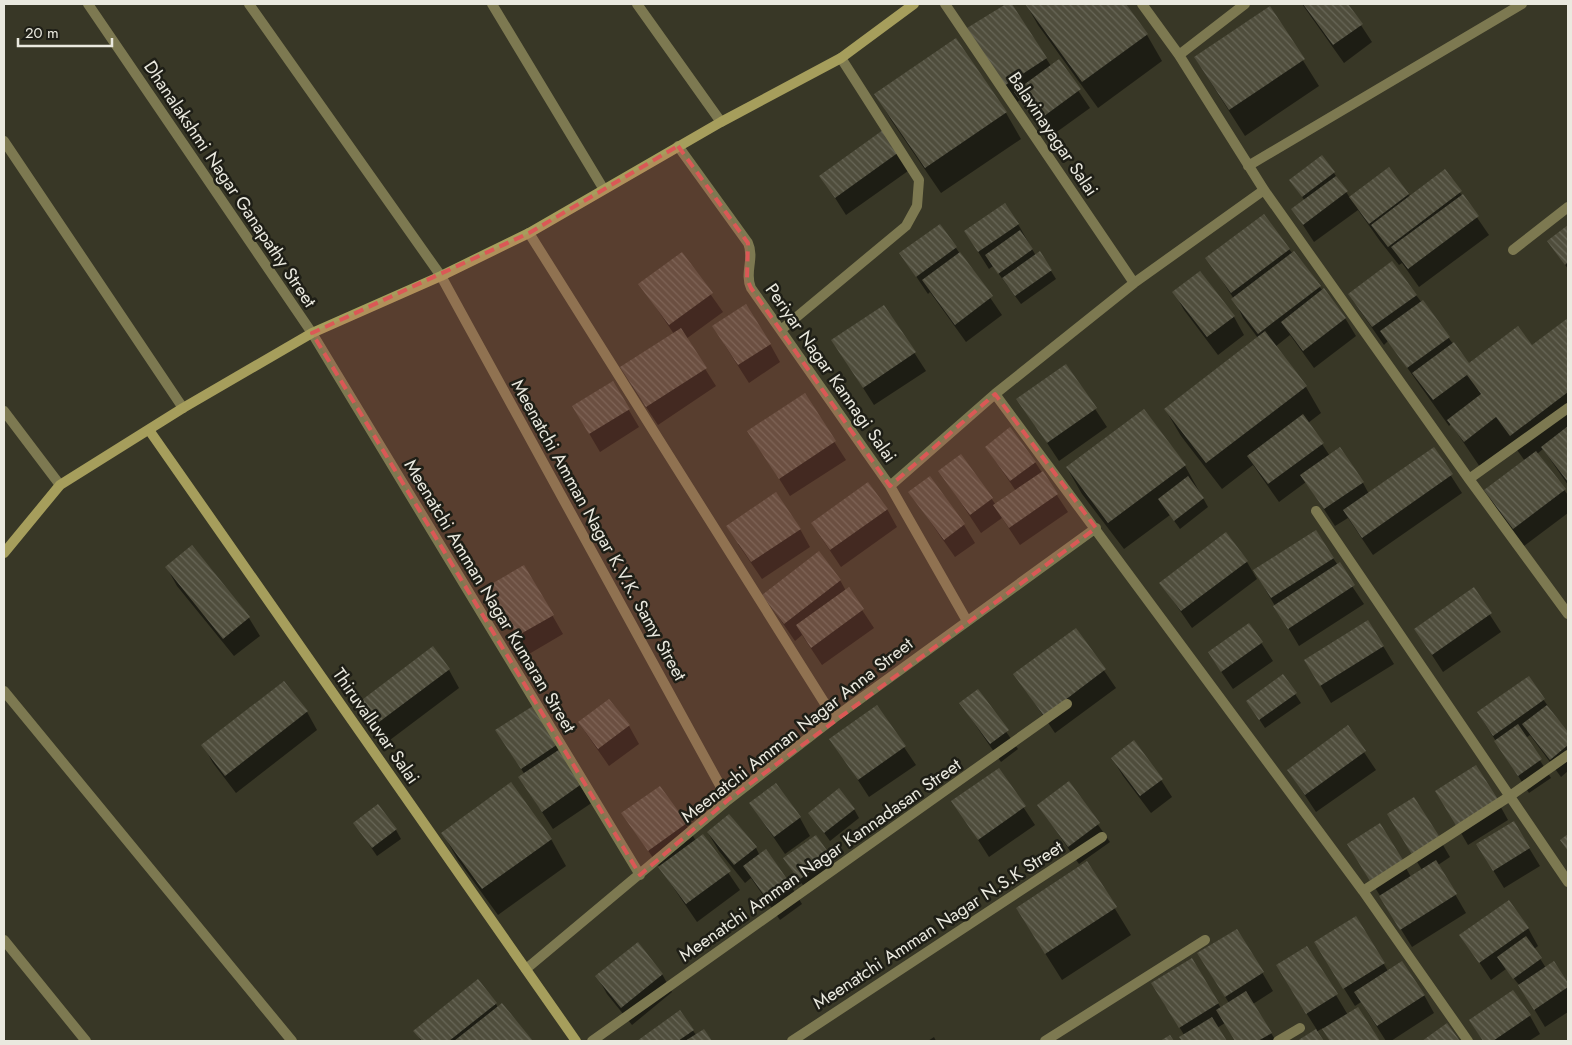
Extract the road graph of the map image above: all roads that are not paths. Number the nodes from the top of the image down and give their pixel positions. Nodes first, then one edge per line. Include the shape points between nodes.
1 (88, 4) edge
2 (249, 4) edge
3 (492, 4) edge
4 (637, 4) edge
5 (914, 4) edge
6 (945, 4) edge
7 (1142, 4) edge
8 (1245, 4) edge
9 (1522, 4) edge
10 (1179, 55) junction
11 (842, 58) junction
12 (721, 122) junction
13 (4, 141) edge
14 (678, 146) junction
15 (1248, 166) junction
16 (603, 188) junction
17 (1264, 190) junction
18 (1568, 207) edge
19 (529, 233) junction
20 (1512, 250) dead end
21 (441, 276) junction
22 (1134, 283) junction
23 (781, 330) junction
24 (312, 333) junction
25 (995, 394) junction
26 (182, 408) junction
27 (1568, 408) edge
28 (4, 411) edge
29 (149, 430) junction
30 (1469, 480) junction
31 (60, 485) junction
32 (890, 486) junction
33 (1316, 511) dead end
34 (1096, 528) junction
35 (4, 553) edge
36 (1564, 603) edge
37 (1568, 614) edge
38 (967, 621) junction
39 (4, 691) edge
40 (1067, 704) dead end
41 (834, 718) junction
42 (1568, 755) edge
43 (1510, 796) junction
44 (728, 800) junction
45 (1102, 837) dead end
46 (640, 875) junction
47 (1568, 882) edge
48 (1363, 891) junction
49 (4, 940) edge
50 (1205, 940) dead end
51 (526, 969) junction
52 (1300, 1028) dead end
53 (86, 1041) edge
54 (292, 1041) edge
55 (576, 1041) edge
56 (592, 1041) edge
57 (792, 1041) edge
58 (1045, 1041) edge
59 (1278, 1041) edge
60 (1468, 1041) edge

1 - 24 street, Dhanalakshmi Nagar Ganapathy Street
2 - 21 street, Meenatchi Amman Nagar K.V.K. Samy Street
3 - 16 street
4 - 12 street
5 - 11 street
6 - 22 street, Balavinayagar Salai
7 - 10 street
8 - 10 street
9 - 15 street
10 - 15 street
11 - 12 street
11 - 23 street via 919,180 917,206 906,226
12 - 14 street
13 - 26 street
14 - 16 street
14 - 23 street, Periyar Nagar Kannagi Salai via 748,243 747,279
15 - 17 street
16 - 19 street
17 - 22 street
17 - 30 street
18 - 20 street
19 - 21 street
19 - 41 street
21 - 24 street
21 - 44 street, Meenatchi Amman Nagar K.V.K. Samy Street
22 - 25 street
23 - 32 street, Periyar Nagar Kannagi Salai
24 - 26 street
24 - 46 street, Meenatchi Amman Nagar Kumaran Street
25 - 32 street
25 - 34 street
26 - 29 street
27 - 30 street
28 - 31 street
29 - 31 street
29 - 51 street, Thiruvalluvar Salai
30 - 36 street
31 - 35 street
32 - 38 street, Periyar Nagar Kannagi Salai
33 - 43 street
34 - 38 street, Meenatchi Amman Nagar Anna Street
34 - 48 street
36 - 37 street
38 - 41 street, Meenatchi Amman Nagar Anna Street
39 - 54 street
40 - 56 street, Meenatchi Amman Nagar Kannadasan Street
41 - 44 street, Meenatchi Amman Nagar Anna Street
42 - 43 street
43 - 47 street
43 - 48 street
44 - 46 street, Meenatchi Amman Nagar Anna Street
45 - 57 street, Meenatchi Amman Nagar N.S.K Street
46 - 51 street, Meenatchi Amman Nagar Anna Street
48 - 60 street
49 - 53 street
50 - 58 street
51 - 55 street, Thiruvalluvar Salai
52 - 59 street

